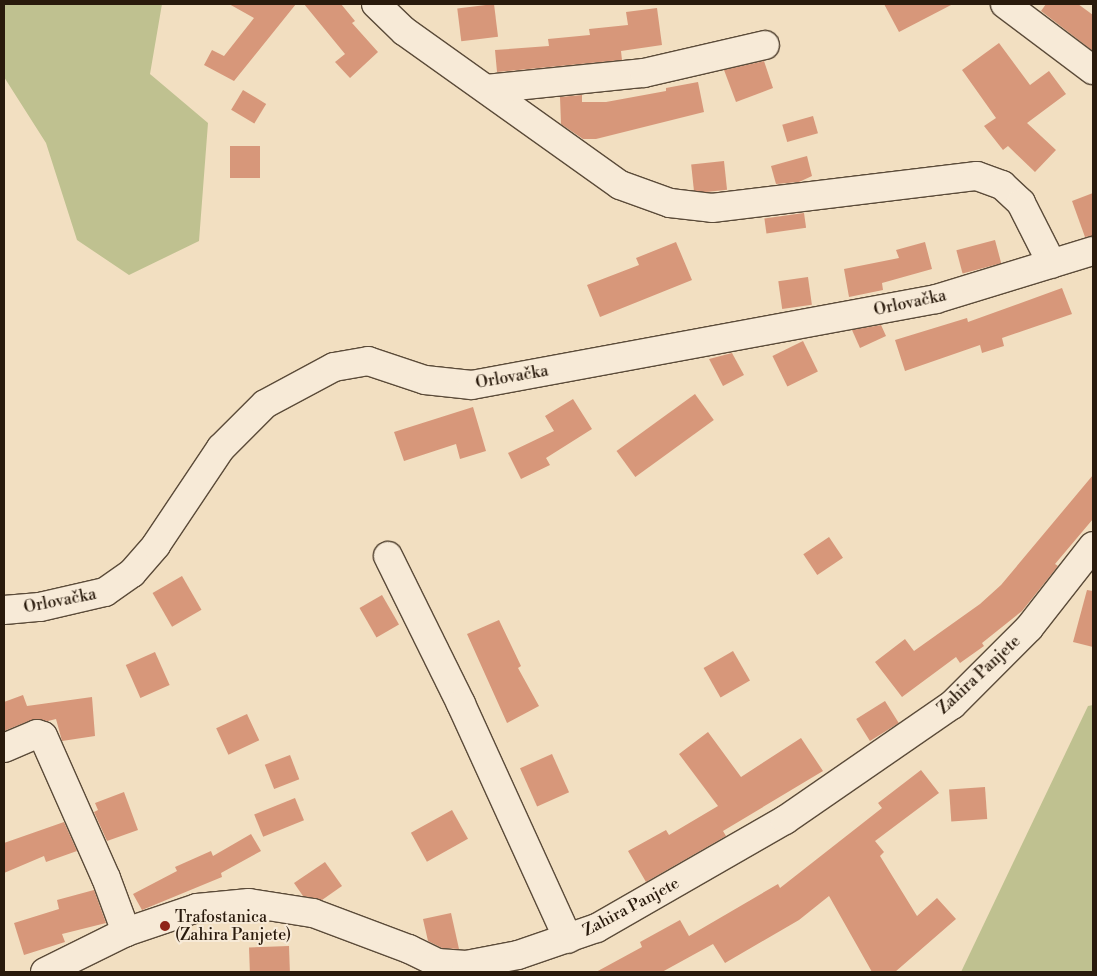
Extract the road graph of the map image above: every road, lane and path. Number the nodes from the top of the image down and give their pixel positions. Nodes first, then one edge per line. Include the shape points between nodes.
1 (376, 4) edge
2 (1005, 4) edge
3 (765, 45) dead end
4 (1093, 70) edge
5 (486, 89) junction
6 (1093, 251) edge
7 (1052, 264) junction
8 (1093, 546) edge
9 (388, 556) dead end
10 (4, 610) edge
11 (4, 748) edge
12 (126, 932) junction
13 (568, 939) junction
14 (45, 972) edge

1 - 5 street via 404,31
2 - 4 street
3 - 5 street via 644,73
5 - 7 street via 620,185 670,203 712,208 977,176 1002,185 1021,203
6 - 7 street, Orlovačka
7 - 10 street, Orlovačka via 936,299 472,385 425,380 368,361 334,367 259,410 221,448 156,545 132,573 105,592 40,607
8 - 13 street, Zahira Panjete via 1028,628 952,705 785,820 597,928
9 - 13 street via 461,704
11 - 12 street via 37,734 43,736 106,878
12 - 13 street, Zahira Panjete via 197,908 249,902 313,912 438,963 466,965 518,955
12 - 14 street, Zahira Panjete

